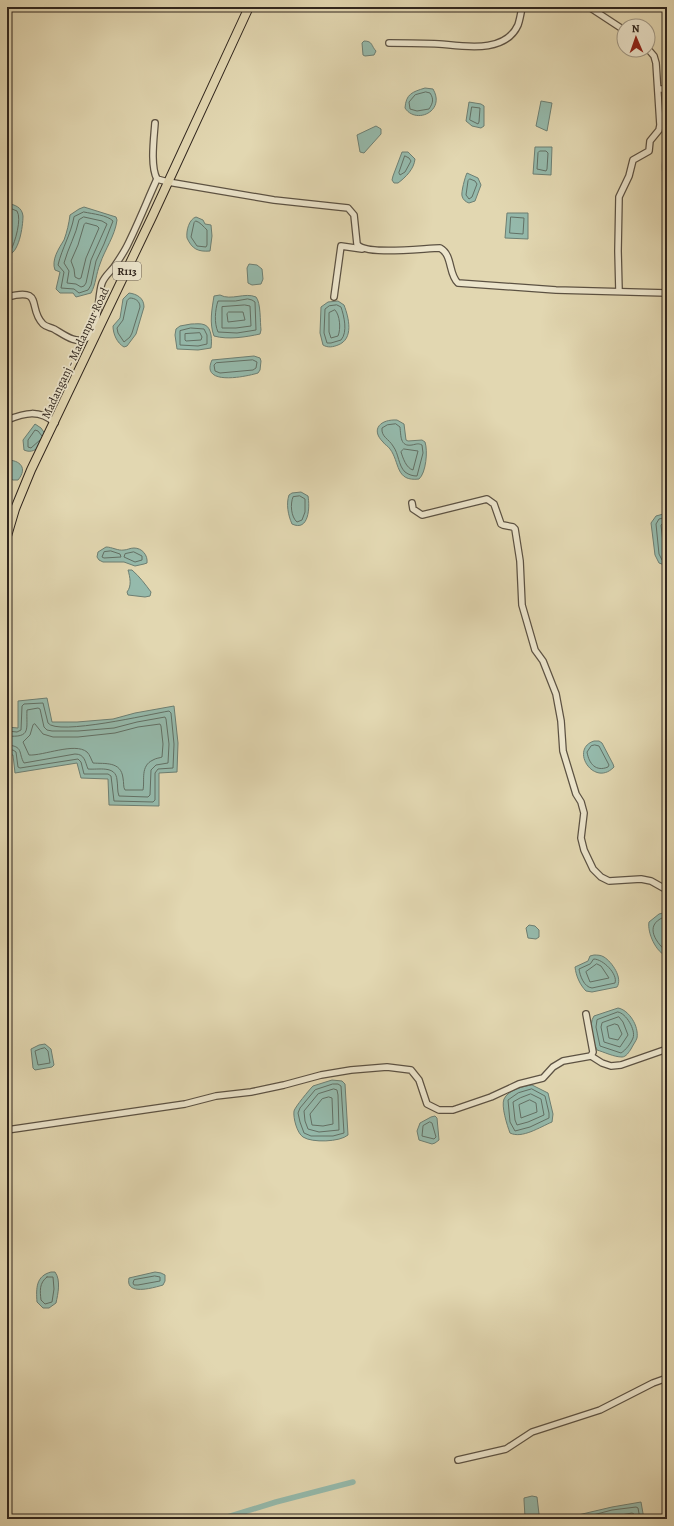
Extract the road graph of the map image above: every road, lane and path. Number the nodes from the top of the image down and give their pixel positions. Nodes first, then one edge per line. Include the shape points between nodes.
1 (249, 7) edge
2 (522, 7) edge
3 (590, 7) edge
4 (616, 25) edge
5 (389, 44) dead end
6 (655, 58) edge
7 (658, 89) junction
8 (667, 89) edge
9 (154, 123) dead end
10 (157, 179) junction
11 (168, 182) junction
12 (362, 249) junction
13 (619, 291) junction
14 (667, 293) edge
15 (7, 297) edge
16 (334, 297) dead end
17 (7, 420) edge
18 (55, 422) junction
19 (412, 503) dead end
20 (7, 536) edge
21 (667, 890) edge
22 (586, 1014) dead end
23 (667, 1047) edge
24 (591, 1056) junction
25 (7, 1130) edge
26 (667, 1378) edge
27 (458, 1460) dead end

1 - 11 main road, Madanganj - Madanpur Road / R113
2 - 5 street via 517,27 509,37 496,43 472,47
3 - 4 street
6 - 7 street
7 - 8 street
7 - 13 street via 659,130 650,141 649,151 633,160 619,197
9 - 10 street
10 - 11 street
10 - 15 street via 128,245 101,285 93,332 87,338 78,340 65,337 44,325 38,318 31,297 17,294
11 - 12 street via 274,200 348,208 354,215 357,244
11 - 18 main road, Madanganj - Madanpur Road / R113
12 - 13 street via 444,249 453,277 458,282 542,289
12 - 16 street via 341,246
13 - 14 street
17 - 18 street via 24,413 34,413
18 - 20 main road, Madanganj - Madanpur Road / R113 via 31,470
19 - 21 street via 413,509 422,515 487,500 494,504 501,524 515,529 520,561 522,605 535,650 544,661 556,694 563,750 584,813 581,838 584,850 593,869 609,882 646,880
22 - 24 street via 593,1052
23 - 24 street via 621,1065 602,1064
24 - 25 street via 563,1062 553,1067 543,1078 519,1084 453,1110 444,1111 427,1104 419,1080 411,1070 387,1066 321,1076 284,1086 216,1096 185,1104
26 - 27 street via 600,1410 532,1432 506,1449

